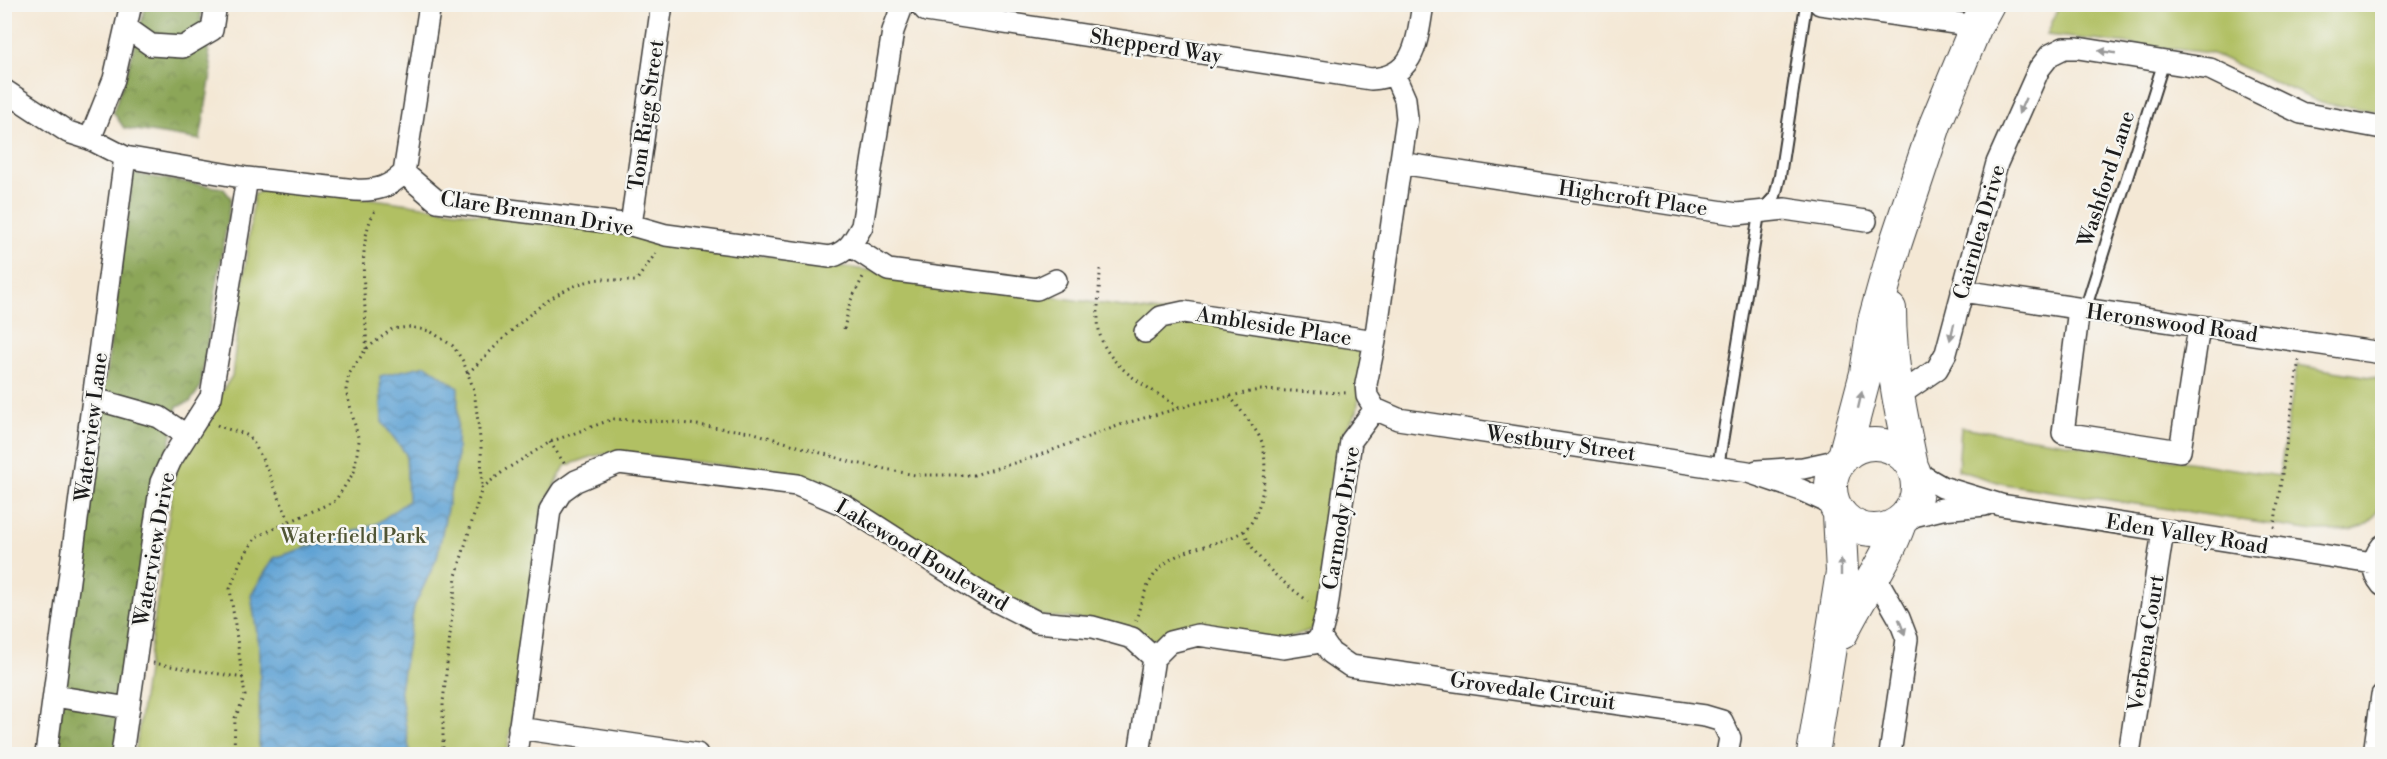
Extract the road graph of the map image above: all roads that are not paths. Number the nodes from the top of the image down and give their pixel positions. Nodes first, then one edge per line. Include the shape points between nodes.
1 (131, 4) edge
2 (216, 4) edge
3 (430, 4) edge
4 (662, 4) edge
5 (903, 4) edge
6 (920, 4) edge
7 (1422, 4) edge
8 (1806, 4) edge
9 (1820, 4) edge
10 (1982, 15) edge
11 (127, 28) junction
12 (2164, 61) junction
13 (1394, 74) junction
14 (4, 90) edge
15 (2382, 128) edge
16 (90, 138) junction
17 (124, 157) junction
18 (1400, 164) junction
19 (247, 178) junction
20 (397, 180) junction
21 (1759, 214) junction
22 (1866, 221) dead end
23 (631, 225) junction
24 (1896, 242) junction
25 (851, 246) junction
26 (1056, 280) dead end
27 (1962, 291) junction
28 (2082, 310) junction
29 (2199, 327) junction
30 (1145, 332) dead end
31 (1375, 341) junction
32 (2382, 353) edge
33 (1898, 396) junction
34 (94, 399) junction
35 (1376, 409) junction
36 (186, 435) junction
37 (1842, 458) junction
38 (1718, 467) junction
39 (1913, 469) junction
40 (1748, 472) junction
41 (2001, 505) junction
42 (1837, 510) junction
43 (1902, 520) junction
44 (2163, 531) junction
45 (2378, 555) edge
46 (1875, 576) junction
47 (2382, 585) edge
48 (1320, 637) junction
49 (1154, 657) junction
50 (1825, 666) junction
51 (2382, 695) edge
52 (54, 696) junction
53 (129, 708) junction
54 (519, 728) junction
55 (46, 754) edge
56 (122, 754) edge
57 (516, 754) edge
58 (697, 754) edge
59 (1140, 754) edge
60 (1727, 754) edge
61 (1813, 754) edge
62 (1890, 754) edge
63 (2129, 754) edge
64 (2374, 754) edge

1 - 11 street
2 - 11 street via 212,30 183,48 151,45
3 - 20 street
4 - 23 street, Tom Rigg Street
5 - 25 street via 893,31 862,226
6 - 13 street, Shepperd Way via 926,11 1359,77 1383,78
7 - 13 street via 1416,44 1403,68
8 - 21 lane via 1780,176 1775,196
9 - 10 street
10 - 24 street via 1935,125
11 - 16 street via 114,79
12 - 15 street via 2210,69 2301,113
12 -> 27 street, Cairnlea Drive via 2078,48 2064,48 2050,55 2039,69 1997,163
12 - 28 lane, Washford Lane
13 - 18 street via 1405,99 1407,118
14 - 16 street via 68,132
16 - 17 street
17 - 19 street
17 - 34 street, Waterview Lane
18 - 21 street, Highcroft Place via 1737,214
18 - 31 street
19 - 20 street via 373,191
19 - 36 street, Waterview Drive via 216,378 211,397
20 - 23 street, Clare Brennan Drive via 436,201
21 - 22 street, Highcroft Place via 1785,209
21 - 38 lane
23 - 25 street, Clare Brennan Drive via 666,236 830,257 843,254
24 - 33 street via 1890,328
37 -> 24 street
25 - 26 street via 888,270 1037,289
27 - 28 street, Heronswood Road
27 -> 33 street, Cairnlea Drive via 1946,353 1937,369
28 - 29 street, Heronswood Road
28 - 29 street via 2063,433 2180,451
29 - 32 street, Heronswood Road
30 - 31 street, Ambleside Place via 1161,317 1184,312
31 - 35 street via 1366,384 1367,396
33 - 39 street
34 - 36 street via 159,417
34 - 52 street, Waterview Lane
35 - 38 street, Westbury Street via 1398,419
35 - 48 street, Carmody Drive via 1352,441
36 - 53 street, Waterview Drive via 161,482
37 - 39 street via 1855,448 1881,445 1893,448
37 - 40 street, Westbury Street via 1803,468
37 - 42 street via 1831,482
38 - 40 street, Westbury Street
39 - 41 street, Eden Valley Road via 1942,487
39 - 43 street via 1917,496
40 - 42 street, Westbury Street via 1801,490
41 - 43 street, Eden Valley Road via 1970,506
41 - 44 street, Eden Valley Road
42 - 43 street via 1861,529 1874,531
50 -> 42 street via 1842,572
43 - 46 street
44 - 45 street, Eden Valley Road via 2271,547
44 - 63 street, Verbena Court
45 - 47 street via 2377,579
46 - 50 street via 1858,600
46 -> 62 street via 1906,639
48 - 49 street via 1315,643 1284,648 1198,635 1170,642
48 - 60 street, Grovedale Circuit via 1331,653 1350,666 1705,716 1722,721 1730,738
49 - 54 street, Lakewood Boulevard via 1132,638 1093,627 1037,622 984,596 844,505 797,485 619,463 576,481 562,491 550,510
49 - 59 street
50 - 61 street
51 - 64 street
52 - 53 street
52 - 55 street, Waterview Lane
53 - 56 street, Waterview Drive
54 - 57 street, Lakewood Boulevard
54 - 58 street

